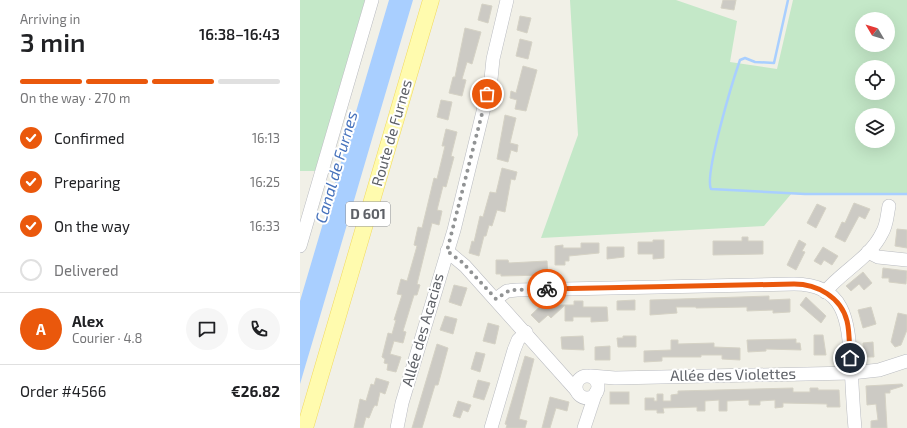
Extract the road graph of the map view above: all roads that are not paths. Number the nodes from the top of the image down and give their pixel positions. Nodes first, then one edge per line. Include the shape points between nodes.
1 (372, 0) edge
2 (431, 0) edge
3 (507, 0) edge
4 (890, 206) dead end
5 (300, 246) edge
6 (447, 251) junction
7 (868, 252) junction
8 (907, 260) edge
9 (825, 292) junction
10 (496, 299) junction
11 (526, 332) junction
12 (545, 354) junction
13 (907, 361) edge
14 (851, 373) junction
15 (587, 376) junction
16 (615, 378) junction
17 (597, 390) junction
18 (577, 392) junction
19 (305, 428) edge
20 (397, 428) edge
21 (491, 428) edge
22 (583, 428) edge
23 (855, 428) edge

1 - 5 street
2 - 19 main road, Route de Furnes / D 601
3 - 6 street, Allée des Acacias via 491,78
4 - 7 street via 883,232
6 - 10 street via 462,262
6 - 20 street, Allée des Acacias
7 - 8 street via 878,257
7 - 9 street
9 - 10 street via 802,284 525,290 507,291
9 - 14 street via 839,305 846,318
10 - 11 street
11 - 12 street
11 - 21 street via 515,347
12 - 15 street, Allée des Violettes via 566,370
12 - 18 street
13 - 14 street, Allée des Violettes via 879,370
14 - 16 street, Allée des Violettes
14 - 23 street
15 - 16 street, Allée des Violettes
15 - 17 street via 596,381
15 - 18 street via 577,381
16 - 17 street, Allée des Violettes via 605,381
17 - 18 street via 588,398
17 - 22 street
18 - 22 street via 584,411

